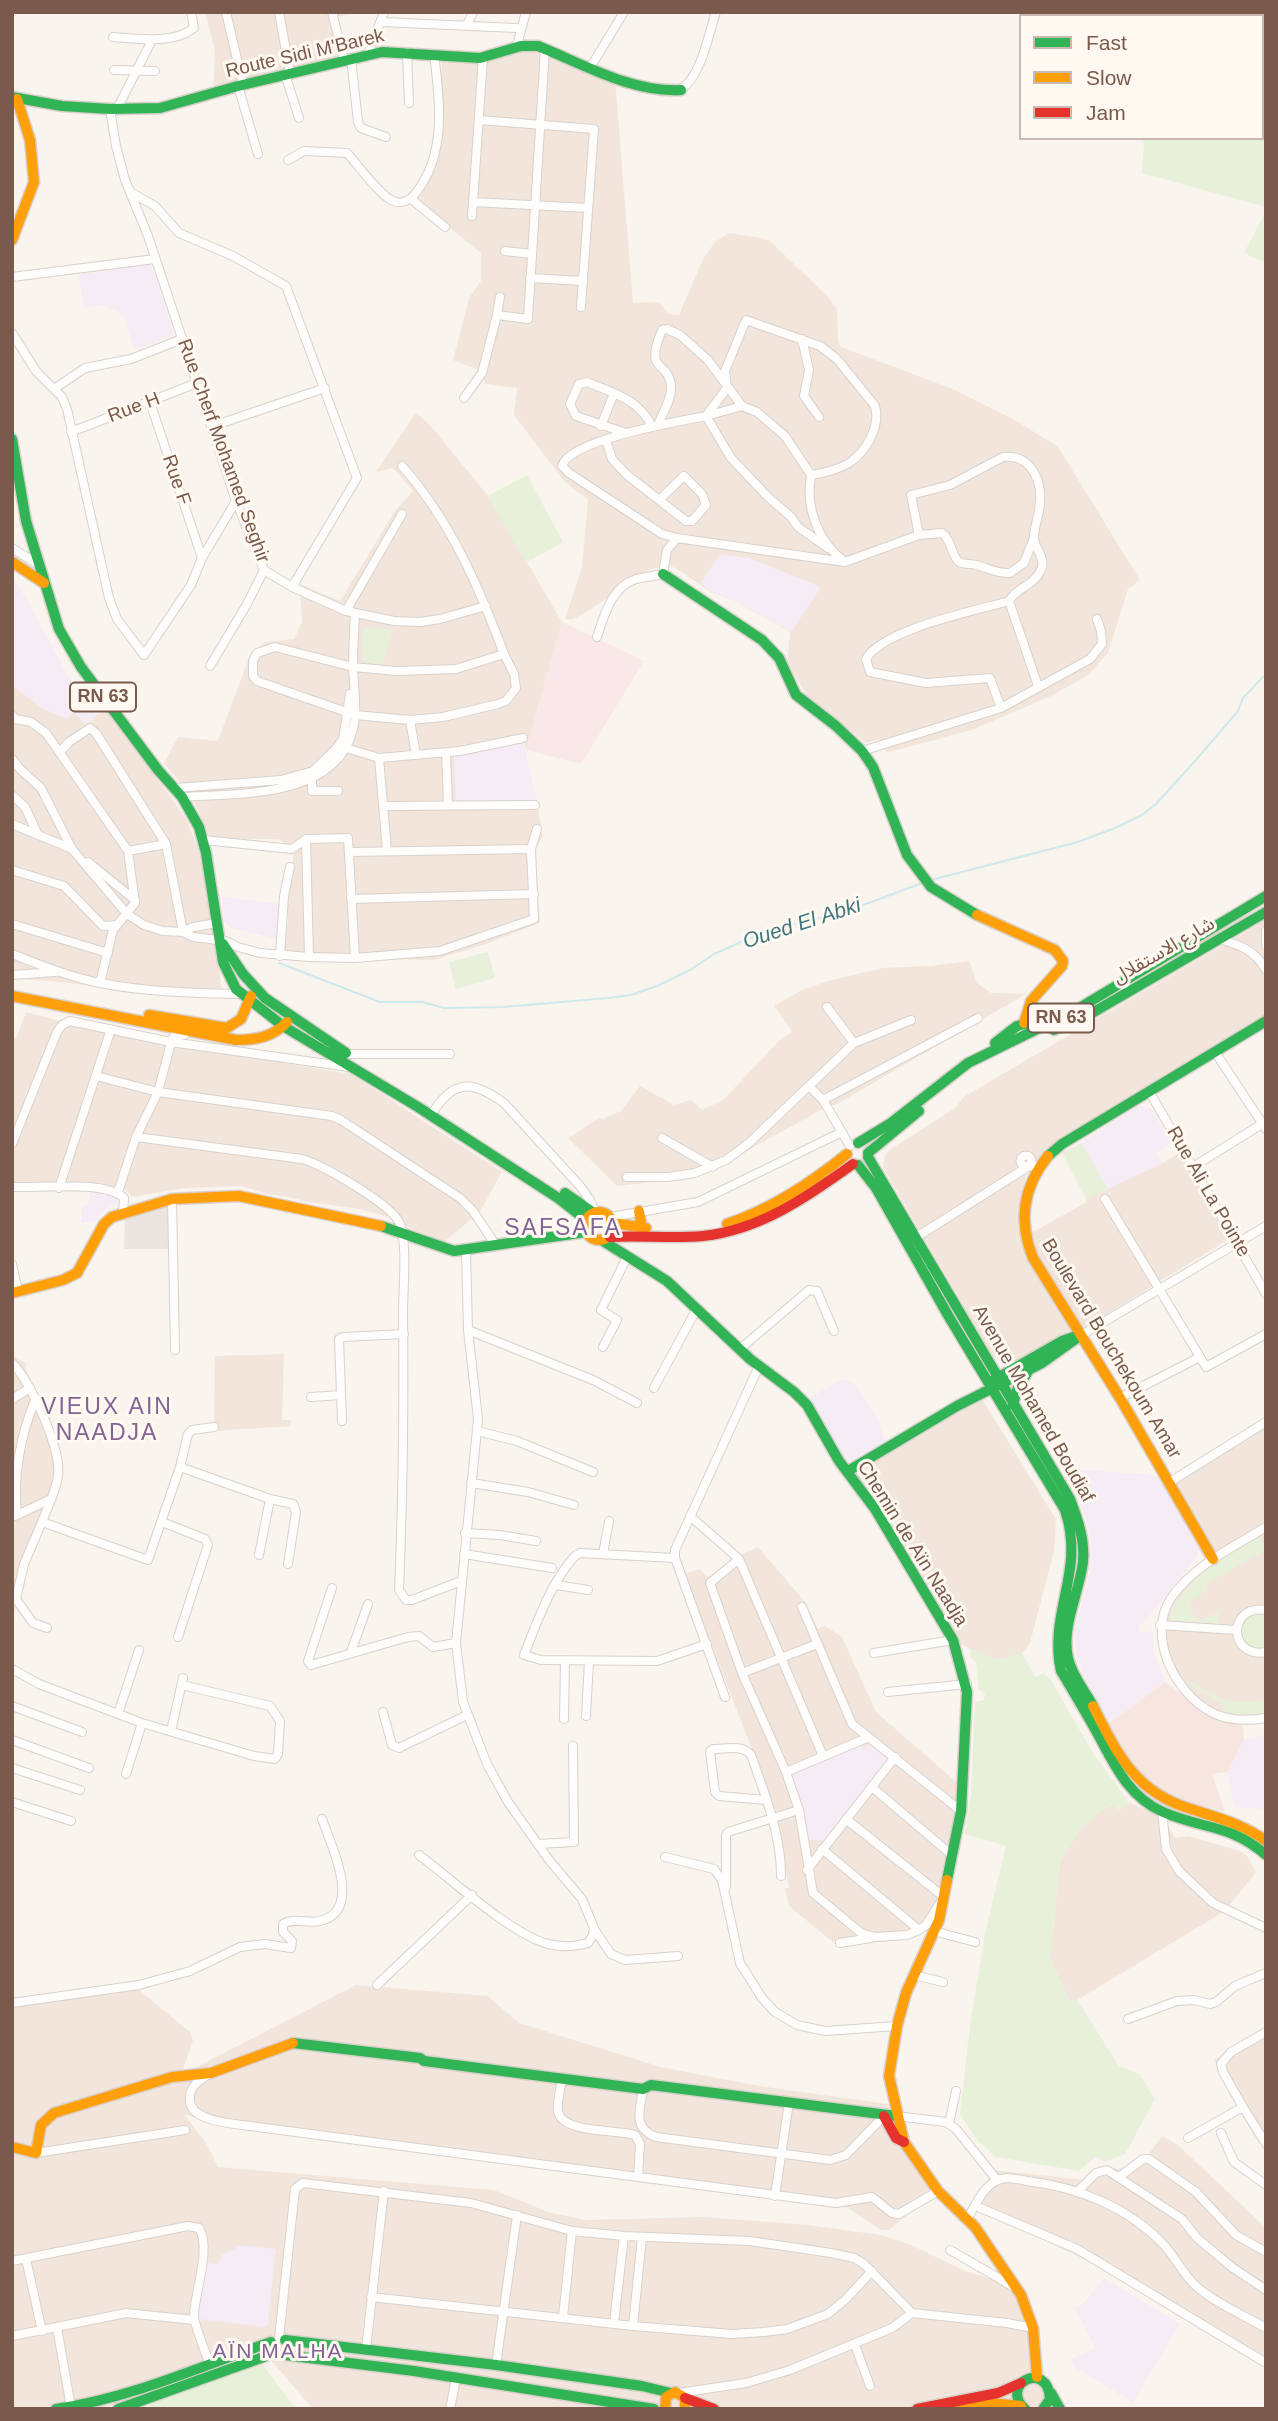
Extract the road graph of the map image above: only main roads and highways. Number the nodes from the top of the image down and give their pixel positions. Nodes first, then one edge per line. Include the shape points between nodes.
1 (681, 90) road end
2 (15, 98) edge
3 (12, 240) edge
4 (12, 439) edge
5 (12, 562) edge
6 (663, 574) road end
7 (44, 583) junction
8 (1266, 896) edge
9 (1266, 912) edge
10 (221, 940) junction
11 (256, 989) junction
12 (12, 990) edge
13 (12, 996) edge
14 (244, 997) junction
15 (290, 1016) junction
16 (1266, 1021) edge
17 (283, 1026) junction
18 (1026, 1033) junction
19 (853, 1154) junction
20 (868, 1155) junction
21 (639, 1211) road end
22 (590, 1220) junction
23 (612, 1220) junction
24 (642, 1228) junction
25 (606, 1239) junction
26 (15, 1292) edge
27 (1080, 1336) junction
28 (1063, 1350) junction
29 (1090, 1352) junction
30 (988, 1360) junction
31 (1023, 1368) junction
32 (995, 1384) junction
33 (1013, 1405) junction
34 (848, 1471) junction
35 (1213, 1559) road end
36 (1266, 1841) edge
37 (1266, 1855) edge
38 (884, 2116) junction
39 (897, 2116) junction
40 (904, 2142) junction
41 (12, 2147) edge
42 (278, 2340) junction
43 (272, 2354) junction
44 (285, 2356) junction
45 (1037, 2377) junction
46 (1021, 2383) junction
47 (1051, 2393) junction
48 (680, 2398) edge
49 (71, 2407) edge
50 (1023, 2408) edge
51 (55, 2409) edge
52 (118, 2409) edge
53 (654, 2409) edge
54 (666, 2409) edge
55 (714, 2409) edge
56 (917, 2409) edge
57 (957, 2409) edge
58 (1043, 2409) edge
59 (1060, 2409) edge

1 - 2 main road, Route Sidi M'Barek via 653,91 527,44 482,58 392,51 368,54 173,106 114,109
2 - 3 main road via 30,140 34,182
4 - 7 main road, RN 63 via 26,521
5 - 7 main road
6 - 18 main road via 762,640 779,658 796,695 862,751 873,767 904,848 939,894 1060,955 1062,966 1031,1000
7 - 10 main road, RN 63 via 59,629 81,667 178,792 204,840
8 - 18 main road, RN 63 via 1076,1010
9 - 18 main road, شارع الاستقلال / RN 63 via 1092,1013
10 - 11 main road, RN 63
10 - 14 main road, RN 63 via 224,966
11 - 14 main road
11 - 15 main road, RN 63
12 - 14 main road via 219,1028 239,1024 247,1009
13 - 17 main road via 248,1040
14 - 17 main road, RN 63
15 - 17 main road
15 - 22 main road, RN 63 via 435,1109
16 - 27 main road, Boulevard Bouchekoum Amar via 1062,1144 1034,1166 1024,1203 1027,1246
17 - 22 main road, RN 63
18 - 19 main road, RN 63 via 953,1073
18 - 20 main road, شارع الاستقلال / RN 63 via 951,1084
19 - 20 main road, شارع الاستقلال via 864,1163
19 - 20 main road, Avenue Mohamed Boudiaf via 865,1146
19 - 24 main road, RN 63 via 789,1196 740,1220 702,1228
19 - 25 main road, RN 63 via 811,1194 742,1228 704,1236
19 - 32 main road, Avenue Mohamed Boudiaf
20 - 30 main road, Avenue Mohamed Boudiaf
21 - 24 main road
22 - 23 main road via 602,1212
22 - 25 main road via 595,1240
22 - 26 main road via 566,1237 454,1251 360,1219 239,1196 172,1199 112,1216 77,1273
23 - 24 main road, RN 63
23 - 25 main road via 613,1230
25 - 34 main road, Chemin de Aïn Naadja via 661,1277 794,1392
27 - 28 main road
27 - 29 main road, Boulevard Bouchekoum Amar
27 - 31 main road via 1062,1341
28 - 29 main road
28 - 31 main road
29 - 35 main road, Boulevard Bouchekoum Amar
30 - 31 main road
30 - 32 main road, Avenue Mohamed Boudiaf
31 - 32 main road
31 - 33 main road
32 - 33 main road, Avenue Mohamed Boudiaf
32 - 34 main road
32 - 37 main road, Avenue Mohamed Boudiaf via 1070,1525 1073,1555 1057,1634 1057,1658 1121,1777 1134,1793 1162,1811 1223,1827
33 - 36 main road, Avenue Mohamed Boudiaf via 1078,1515 1084,1564 1069,1620 1067,1648 1070,1663 1107,1732 1146,1788 1172,1802 1240,1824
34 - 39 main road, Chemin de Aïn Naadja via 953,1640 967,1684 961,1811 939,1920 913,1975 898,2026 889,2076
38 - 39 main road
38 - 40 main road via 892,2134
38 - 41 main road via 292,2043 211,2073 172,2077 54,2113 39,2130 36,2153
39 - 40 main road, Chemin de Aïn Naadja
40 - 45 main road, Chemin de Aïn Naadja via 1016,2287 1030,2315
42 - 43 main road via 269,2348
42 - 44 main road via 289,2348
42 - 48 main road via 642,2386
42 - 49 main road via 128,2394
43 - 44 main road
43 - 52 main road
44 - 53 main road
45 - 46 main road
45 - 47 main road
46 - 50 main road via 1016,2392
46 - 56 main road via 998,2393
47 - 58 main road
47 - 59 main road
48 - 54 main road via 664,2400
48 - 55 main road
49 - 51 main road
50 - 57 main road via 991,2403

